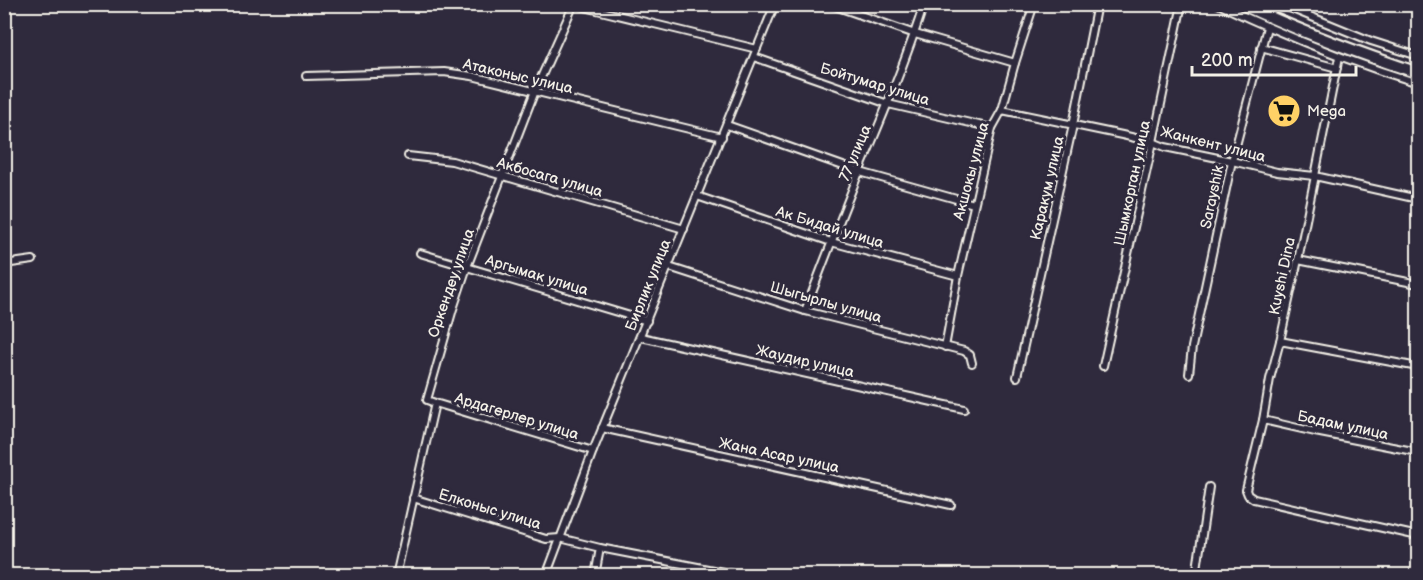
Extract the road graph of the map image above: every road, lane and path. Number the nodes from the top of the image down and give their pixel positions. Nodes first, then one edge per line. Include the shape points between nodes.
1 (775, 4) edge
2 (829, 4) edge
3 (924, 4) edge
4 (1034, 4) edge
5 (1097, 4) edge
6 (1182, 4) edge
7 (1218, 4) edge
8 (1241, 4) edge
9 (1255, 4) edge
10 (1280, 4) edge
11 (573, 5) edge
12 (1267, 27) junction
13 (915, 34) junction
14 (1261, 47) junction
15 (757, 49) junction
16 (1419, 56) edge
17 (754, 57) junction
18 (1339, 57) junction
19 (1015, 63) junction
20 (1419, 67) edge
21 (1337, 68) junction
22 (1419, 73) edge
23 (306, 76) dead end
24 (1419, 83) edge
25 (535, 91) junction
26 (888, 104) junction
27 (1002, 110) junction
28 (727, 125) junction
29 (1073, 125) junction
30 (992, 128) junction
31 (722, 137) junction
32 (1153, 142) junction
33 (408, 156) dead end
34 (1232, 161) junction
35 (860, 172) junction
36 (502, 176) junction
37 (1315, 176) junction
38 (697, 196) junction
39 (1419, 199) edge
40 (974, 204) junction
41 (684, 229) junction
42 (831, 242) junction
43 (420, 253) dead end
44 (33, 260) dead end
45 (1298, 260) junction
46 (4, 264) edge
47 (467, 267) junction
48 (669, 267) junction
49 (958, 276) junction
50 (1419, 284) edge
51 (805, 311) junction
52 (646, 321) junction
53 (641, 337) junction
54 (1280, 341) junction
55 (945, 347) junction
56 (972, 363) dead end
57 (1103, 366) dead end
58 (1419, 367) edge
59 (1189, 374) dead end
60 (1017, 377) dead end
61 (435, 403) junction
62 (964, 409) dead end
63 (1263, 420) junction
64 (603, 428) junction
65 (593, 451) junction
66 (1419, 452) edge
67 (1209, 487) dead end
68 (413, 498) junction
69 (951, 505) dead end
70 (1419, 536) edge
71 (560, 538) junction
72 (600, 548) junction
73 (396, 576) edge
74 (546, 576) edge
75 (595, 576) edge
76 (744, 576) edge
77 (1197, 576) edge

1 - 15 street, Бирлик улица
2 - 13 street
3 - 13 street, 77 улица
4 - 19 street, Акшокы улица
5 - 29 street, Каракум улица
6 - 32 street, Шымкорган улица
7 - 12 street
8 - 22 highway via 1366,56
9 - 20 highway
10 - 16 street
11 - 15 street
11 - 25 street, Оркендеу улица
12 - 14 street, Sarayshik
12 - 18 street
13 - 19 street
13 - 26 street, 77 улица
14 - 21 street
14 - 34 street, Sarayshik
15 - 17 street, Бирлик улица
17 - 26 street, Бойтумар улица
17 - 28 street, Бирлик улица
18 - 21 street, Kuyshi Dina
18 - 24 street
19 - 27 street, Акшокы улица
21 - 37 street, Kuyshi Dina
23 - 25 street, Атаконыс улица via 444,72
25 - 31 street, Атаконыс улица
25 - 36 street, Оркендеу улица
26 - 30 street, Бойтумар улица
26 - 35 street, 77 улица
27 - 29 street, Жанкент улица
27 - 30 street, Акшокы улица
28 - 31 street, Бирлик улица
28 - 35 street
29 - 32 street, Жанкент улица
29 - 60 street, Каракум улица
30 - 40 street, Акшокы улица
31 - 38 street, Бирлик улица
32 - 34 street, Жанкент улица
32 - 57 street, Шымкорган улица
33 - 36 street, Акбосага улица via 452,161
34 - 37 street, Жанкент улица
34 - 59 street, Sarayshik
35 - 40 street
35 - 42 street, 77 улица
36 - 41 street, Акбосага улица
36 - 47 street, Оркендеу улица
37 - 39 street, Жанкент улица
37 - 45 street, Kuyshi Dina
38 - 41 street, Бирлик улица
38 - 42 street, Ак Бидай улица
40 - 49 street, Акшокы улица
41 - 48 street, Бирлик улица
42 - 49 street, Ак Бидай улица
42 - 51 street, 77 улица
43 - 47 street, Аргымак улица
44 - 46 street
45 - 50 street
45 - 54 street, Kuyshi Dina
47 - 52 street, Аргымак улица
47 - 61 street, Оркендеу улица via 427,400
48 - 51 street, Шыгырлы улица
48 - 52 street, Бирлик улица
49 - 55 street, Акшокы улица
51 - 55 street, Шыгырлы улица
52 - 53 street, Бирлик улица
53 - 62 street, Жаудир улица
53 - 64 street, Бирлик улица
54 - 58 street
54 - 63 street, Kuyshi Dina
55 - 56 street, Шыгырлы улица via 968,353
61 - 65 street, Ардагерлер улица
61 - 68 street, Оркендеу улица
63 - 66 street, Бадам улица
63 - 70 street, Kuyshi Dina via 1246,490 1251,498
64 - 65 street, Бирлик улица
64 - 69 street, Жана Асар улица
65 - 71 street, Бирлик улица
67 - 77 street
68 - 71 street, Елконыс улица via 546,539
68 - 73 street, Оркендеу улица
71 - 72 street, Елконыс улица
71 - 74 street, Бирлик улица
72 - 75 street
72 - 76 street, Елконыс улица

